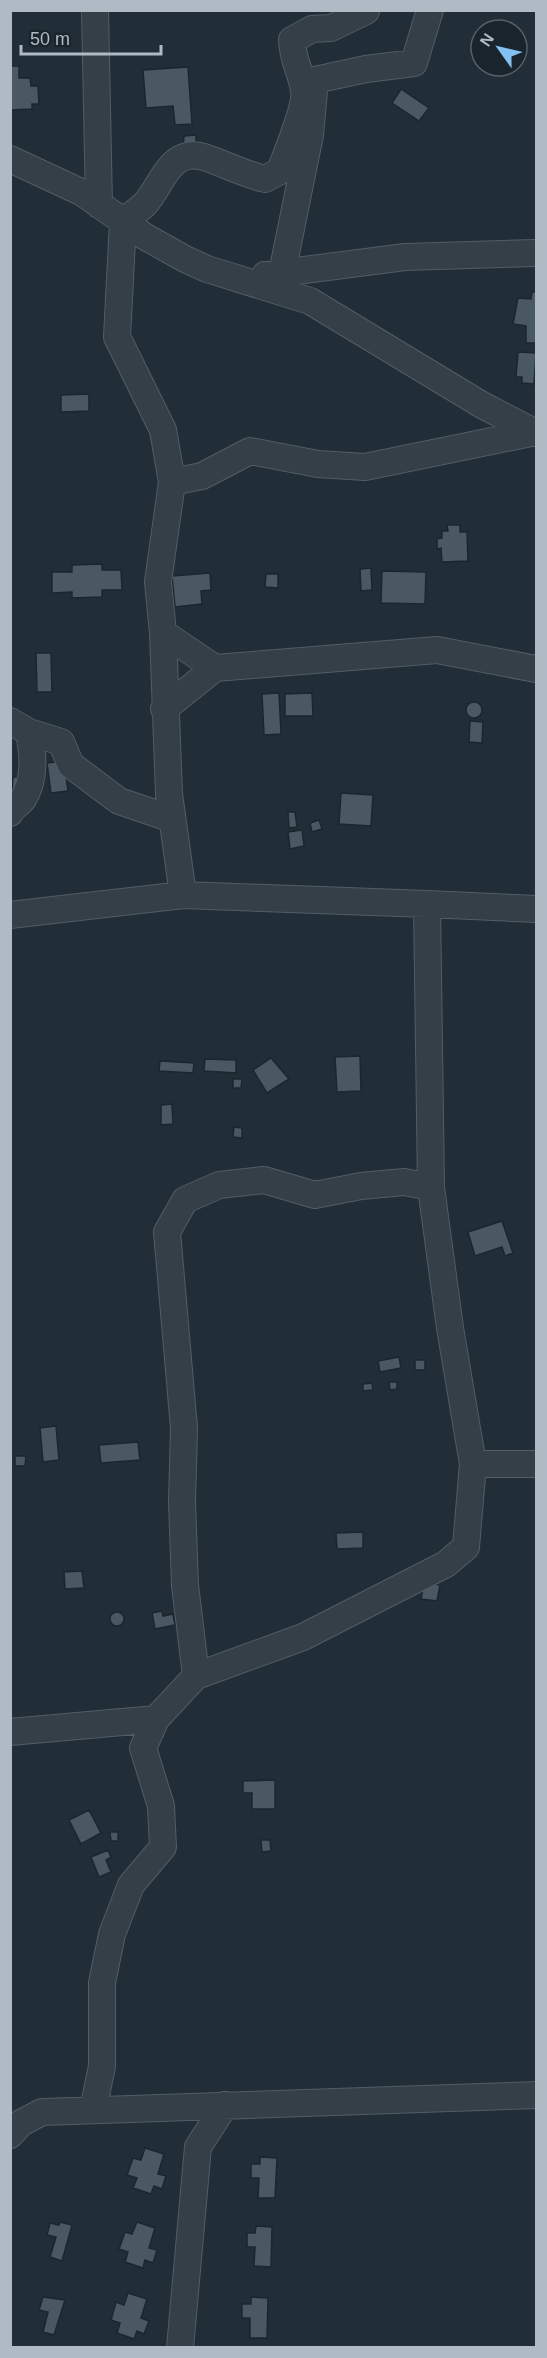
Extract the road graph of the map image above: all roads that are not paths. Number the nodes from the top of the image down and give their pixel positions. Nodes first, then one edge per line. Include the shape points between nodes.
1 (95, 10) edge
2 (430, 10) edge
3 (366, 11) edge
4 (10, 159) edge
5 (99, 205) junction
6 (123, 221) junction
7 (537, 253) edge
8 (282, 273) junction
9 (240, 278) junction
10 (536, 433) edge
11 (171, 482) junction
12 (162, 633) junction
13 (215, 668) junction
14 (537, 669) edge
15 (164, 709) junction
16 (20, 727) edge
17 (10, 813) edge
18 (172, 819) junction
19 (183, 895) junction
20 (427, 904) junction
21 (537, 909) edge
22 (10, 915) edge
23 (431, 1187) junction
24 (472, 1464) junction
25 (537, 1464) edge
26 (196, 1676) junction
27 (156, 1719) junction
28 (10, 1732) edge
29 (537, 2095) edge
30 (225, 2105) junction
31 (172, 2107) junction
32 (93, 2110) junction
33 (10, 2135) edge
34 (198, 2147) junction
35 (180, 2348) edge

1 - 5 street
2 - 8 street via 414,63 315,80 310,135
3 - 6 street via 292,40 293,59 305,92 280,171 265,179 202,157 185,156 168,168 145,204
4 - 5 street
5 - 6 street
6 - 9 street via 185,259
6 - 11 street via 117,338 163,430
7 - 8 street via 405,257
8 - 9 street
9 - 10 street via 310,301 482,405
10 - 11 street via 365,467 318,464 250,451 202,476
11 - 12 street via 158,582
12 - 13 street
12 - 15 street
13 - 14 street via 437,651
13 - 15 street
15 - 18 street
16 - 17 street via 34,760 23,799
16 - 18 street via 61,742 71,765 119,801
18 - 19 street
19 - 20 street
19 - 22 street
20 - 21 street
20 - 23 street
23 - 24 street
23 - 26 street via 404,1182 315,1195 264,1180 219,1185 185,1200 167,1232 184,1428 185,1585
24 - 25 street
24 - 26 street via 466,1547 446,1564 303,1637
26 - 27 street
27 - 28 street
27 - 32 street via 143,1748 161,1806 163,1847 131,1885 112,1934 102,1983 102,2066
29 - 30 street
30 - 31 street
30 - 34 street
31 - 32 street
31 - 34 street
32 - 33 street via 42,2112 21,2123
34 - 35 street

